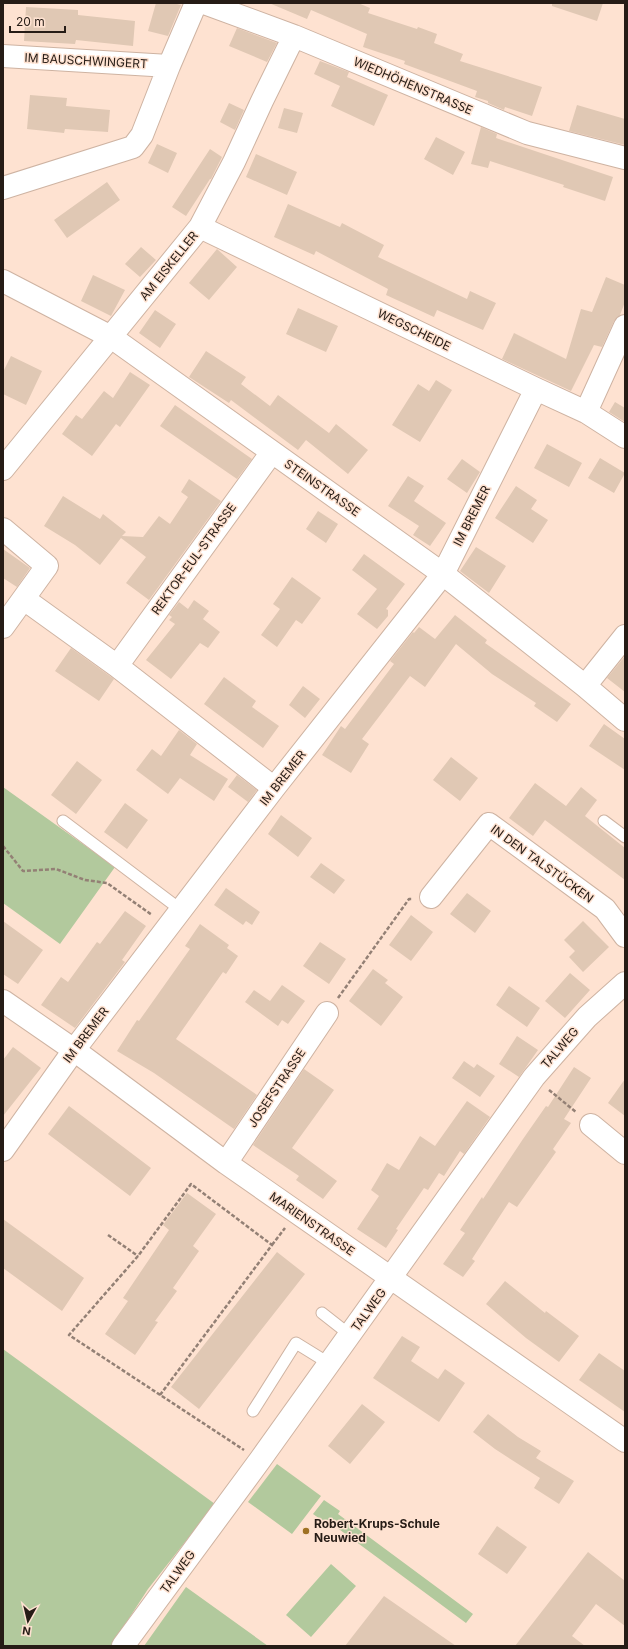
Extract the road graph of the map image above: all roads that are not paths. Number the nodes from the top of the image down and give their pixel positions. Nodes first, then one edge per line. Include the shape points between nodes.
1 (196, 3) edge
2 (204, 3) edge
3 (294, 36) junction
4 (3, 56) edge
5 (169, 66) junction
6 (625, 158) edge
7 (3, 188) edge
8 (200, 227) junction
9 (3, 282) edge
10 (625, 326) edge
11 (111, 337) junction
12 (536, 389) junction
13 (586, 412) junction
14 (625, 437) edge
15 (272, 452) junction
16 (3, 469) edge
17 (3, 529) edge
18 (443, 574) junction
19 (24, 599) junction
20 (3, 626) edge
21 (625, 636) edge
22 (117, 666) junction
23 (585, 686) junction
24 (625, 720) edge
25 (274, 788) junction
26 (63, 821) dead end
27 (604, 821) dead end
28 (625, 837) edge
29 (431, 897) road end
30 (175, 918) junction
31 (625, 936) edge
32 (625, 983) edge
33 (3, 1001) edge
34 (327, 1012) road end
35 (74, 1050) junction
36 (591, 1125) road end
37 (3, 1150) edge
38 (625, 1153) edge
39 (226, 1163) junction
40 (391, 1279) junction
41 (322, 1313) dead end
42 (350, 1335) junction
43 (330, 1364) junction
44 (253, 1411) dead end
45 (625, 1441) edge
46 (123, 1646) edge

1 - 5 street
2 - 3 street, WIEDHÖHENSTRASSE
3 - 6 street, WIEDHÖHENSTRASSE via 526,133
3 - 8 street, AM EISKELLER
4 - 5 street, IM BAUSCHWINGERT
5 - 7 street via 142,135 133,147
8 - 11 street, AM EISKELLER
8 - 12 street, WEGSCHEIDE
9 - 11 street, STEINSTRASSE
10 - 13 street
11 - 15 street, STEINSTRASSE
11 - 16 street, AM EISKELLER
12 - 13 street, WEGSCHEIDE
12 - 18 street, IM BREMER
13 - 14 street, WEGSCHEIDE
15 - 18 street, STEINSTRASSE
15 - 22 street, REKTOR-EUL-STRASSE
17 - 19 street via 47,566
18 - 23 street, STEINSTRASSE
18 - 25 street, IM BREMER
19 - 20 street
19 - 22 street
21 - 23 street
22 - 25 street
23 - 24 street, STEINSTRASSE
25 - 30 street, IM BREMER
26 - 30 lane
27 - 28 lane
29 - 31 street, IN DEN TALSTÜCKEN via 489,824 605,909
30 - 35 street, IM BREMER
32 - 40 street, TALWEG via 587,1017 534,1077
33 - 35 street, MARIENSTRASSE
34 - 39 street, JOSEFSTRASSE
35 - 37 street, IM BREMER
35 - 39 street, MARIENSTRASSE
36 - 38 street
39 - 40 street, MARIENSTRASSE
40 - 42 street, TALWEG
40 - 45 street, MARIENSTRASSE
41 - 42 lane
42 - 43 street, TALWEG
43 - 44 lane via 296,1343
43 - 46 street, TALWEG

